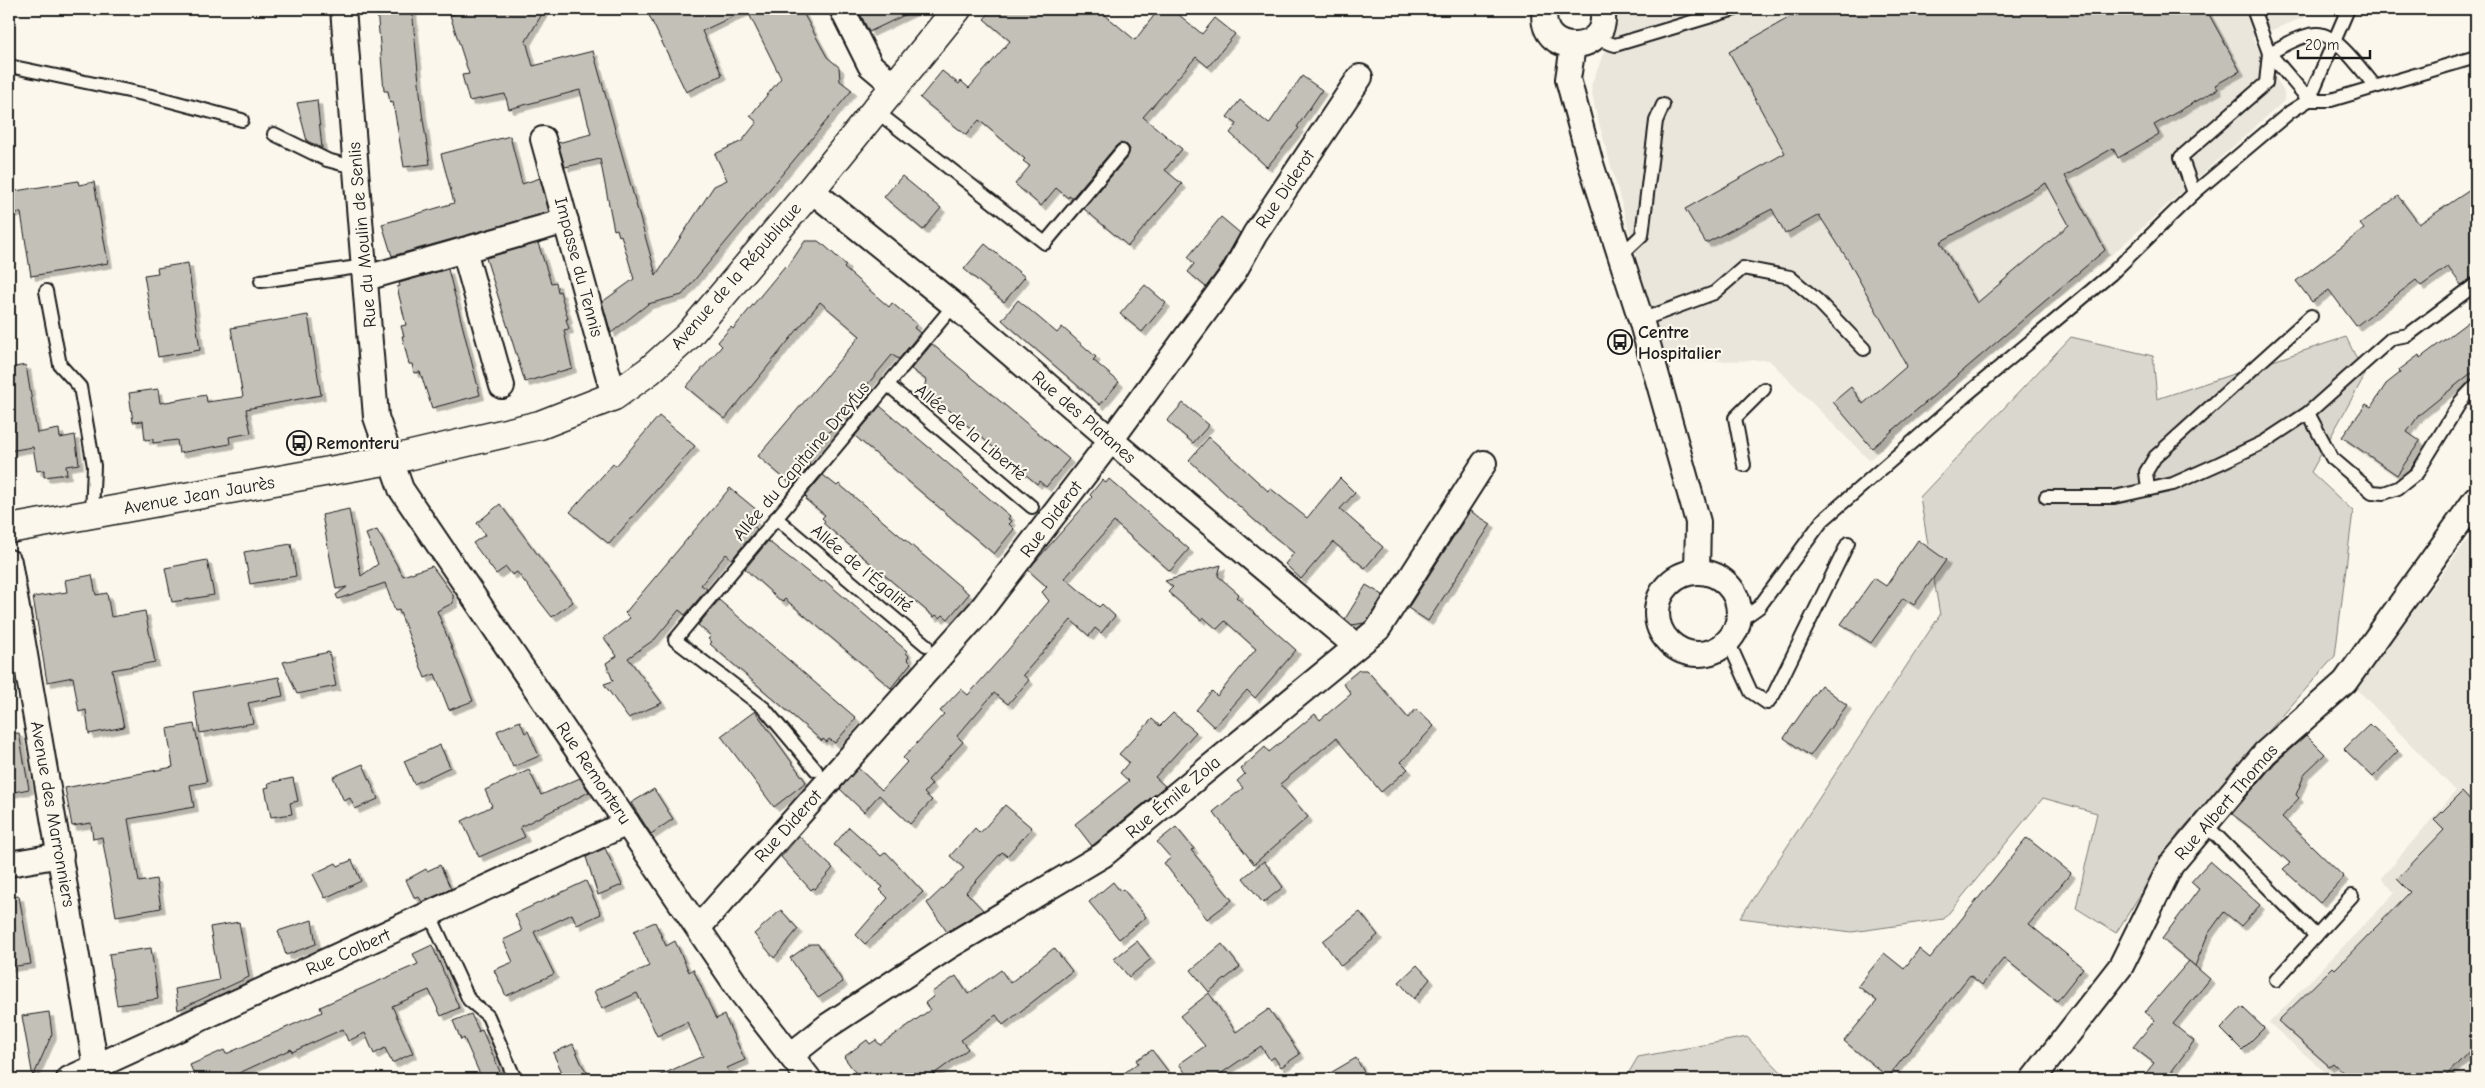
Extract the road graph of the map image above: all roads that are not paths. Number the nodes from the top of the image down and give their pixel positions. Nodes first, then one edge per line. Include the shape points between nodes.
1 (343, 9) edge
2 (842, 9) edge
3 (957, 9) edge
4 (1545, 9) edge
5 (1602, 9) edge
6 (1735, 9) edge
7 (2253, 9) edge
8 (2348, 9) edge
9 (2334, 39) junction
10 (1583, 42) junction
11 (2269, 53) junction
12 (2476, 57) edge
13 (9, 66) edge
14 (1360, 77) dead end
15 (2374, 85) junction
16 (895, 86) junction
17 (2309, 100) junction
18 (1663, 105) dead end
19 (876, 110) junction
20 (242, 120) dead end
21 (274, 134) dead end
22 (543, 139) dead end
23 (1122, 151) dead end
24 (357, 168) junction
25 (811, 190) junction
26 (2194, 193) junction
27 (566, 221) junction
28 (464, 250) junction
29 (1621, 256) junction
30 (365, 272) junction
31 (261, 281) dead end
32 (2476, 284) edge
33 (46, 291) dead end
34 (954, 305) junction
35 (2312, 316) dead end
36 (1641, 320) junction
37 (1864, 349) dead end
38 (887, 384) junction
39 (2476, 385) edge
40 (502, 386) dead end
41 (1764, 389) dead end
42 (614, 396) junction
43 (2308, 413) junction
44 (1110, 440) junction
45 (390, 460) junction
46 (1484, 463) dead end
47 (1744, 465) dead end
48 (2148, 489) junction
49 (2046, 497) dead end
50 (2476, 499) edge
51 (1032, 507) dead end
52 (92, 514) junction
53 (776, 518) junction
54 (9, 529) edge
55 (1848, 543) dead end
56 (9, 562) edge
57 (1697, 572) junction
58 (1733, 632) junction
59 (926, 644) dead end
60 (1356, 646) junction
61 (816, 770) dead end
62 (628, 823) junction
63 (2205, 824) junction
64 (61, 855) junction
65 (9, 864) edge
66 (2352, 896) dead end
67 (430, 915) junction
68 (699, 927) junction
69 (2316, 936) junction
70 (2276, 980) dead end
71 (791, 1055) junction
72 (96, 1067) junction
73 (69, 1079) edge
74 (515, 1079) edge
75 (809, 1079) edge
76 (2033, 1079) edge

1 - 24 street, Rue du Moulin de Senlis
2 - 16 street via 870,65
3 - 16 street, Avenue de la République
4 - 10 street via 1544,20 1552,37 1558,41
5 - 10 street via 1600,30
6 - 10 lane via 1615,45
7 - 11 lane
8 - 9 lane
9 - 11 lane via 2319,34 2303,37
9 - 15 lane
9 - 17 lane
10 - 29 street via 1568,79
11 - 17 lane
11 - 26 lane via 2266,83 2181,157
12 - 15 lane
13 - 20 lane via 152,96
14 - 44 street, Rue Diderot via 1255,234 1234,272
15 - 17 lane via 2331,100
16 - 19 street, Avenue de la République
17 - 26 lane via 2290,112
18 - 29 lane via 1656,121 1642,235
19 - 23 lane via 1044,243
19 - 25 street, Avenue de la République
21 - 24 lane via 327,160
22 - 27 street, Impasse du Tennis
24 - 30 street, Rue du Moulin de Senlis
25 - 34 street, Rue des Platanes
25 - 42 street, Avenue de la République via 688,336 649,371
26 - 58 lane via 2111,274 1822,521 1759,607
27 - 28 street
27 - 42 street, Impasse du Tennis
28 - 30 street
28 - 40 street
29 - 36 street
30 - 31 lane
30 - 45 street, Rue du Moulin de Senlis via 376,417
32 - 43 lane via 2408,336 2392,338
33 - 52 lane via 60,365 80,387 94,466
34 - 38 lane, Allée du Capitaine Dreyfus
34 - 44 street, Rue des Platanes
35 - 48 lane via 2155,457 2146,472
36 - 37 lane via 1714,294 1743,268 1790,277 1818,300
36 - 57 street via 1698,522
38 - 51 lane, Allée de la Liberté
38 - 53 lane, Allée du Capitaine Dreyfus
39 - 43 lane via 2461,401 2416,473 2398,488 2384,493 2372,492 2332,458
41 - 47 lane via 1734,418
42 - 45 street, Avenue de la République via 540,425
43 - 48 lane via 2264,442 2218,464 2173,484
44 - 60 street, Rue des Platanes
44 - 68 street, Rue Diderot via 980,611
45 - 52 street, Avenue Jean Jaurès
45 - 62 street, Rue Remonteru via 401,489
46 - 60 street, Rue Émile Zola via 1378,629
48 - 49 lane via 2114,497
50 - 63 street, Rue Albert Thomas via 2345,682 2265,753
52 - 54 street, Avenue Jean Jaurès
53 - 59 lane, Allée de l'Égalité
53 - 61 lane, Allée du Capitaine Dreyfus via 675,640 764,708
55 - 58 lane via 1767,703 1751,692
56 - 64 street, Avenue des Marronniers
57 - 58 street via 1720,579 1730,587 1736,598
57 - 58 street via 1680,577 1665,588 1657,611 1662,633 1677,648 1696,654 1719,648
60 - 71 street, Rue Émile Zola via 1103,855 948,947 830,1025
62 - 67 street, Rue Colbert
62 - 68 street, Rue Remonteru
63 - 69 lane
63 - 76 street, Rue Albert Thomas via 2170,865 2121,966
64 - 65 street
64 - 72 street, Avenue des Marronniers
66 - 69 lane
67 - 72 street, Rue Colbert
67 - 74 lane via 469,1000 488,1016
68 - 71 street, Rue Remonteru via 741,992
69 - 70 lane
71 - 75 street, Rue Remonteru
72 - 73 street, Rue Colbert

